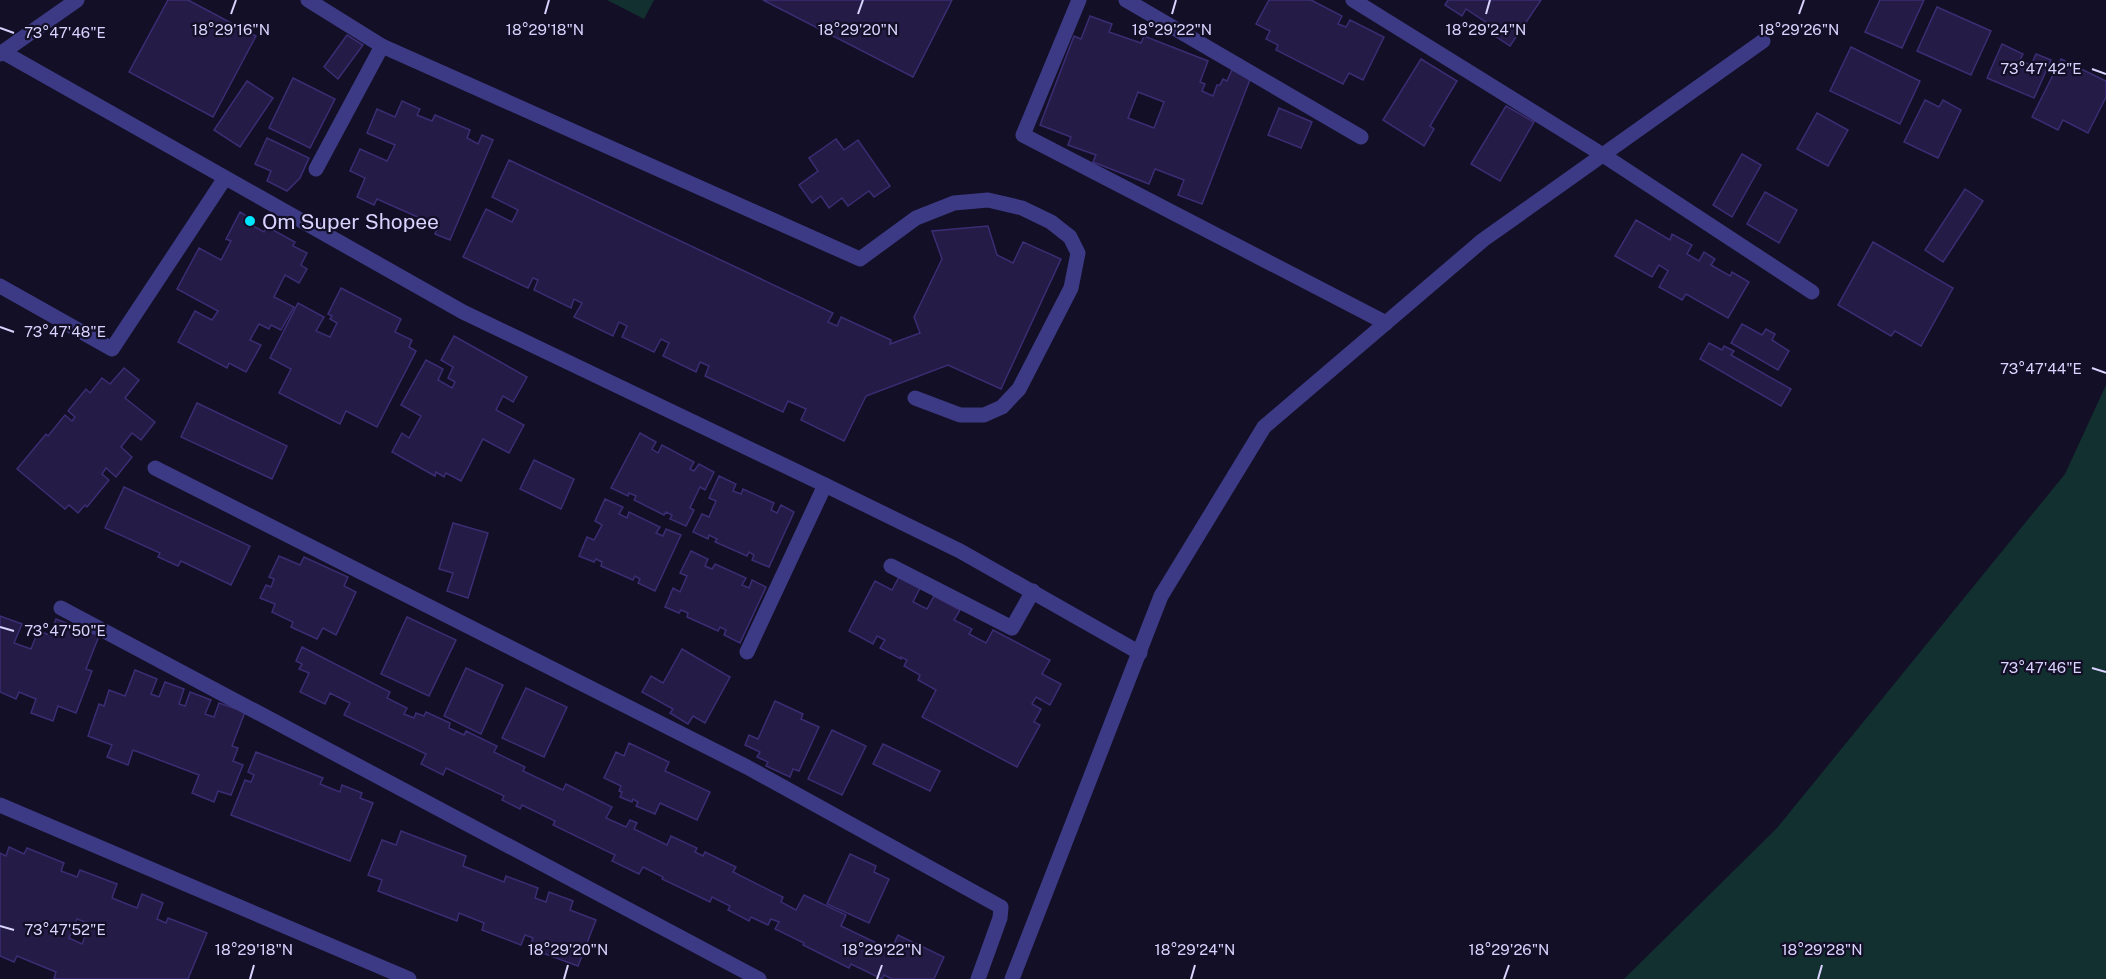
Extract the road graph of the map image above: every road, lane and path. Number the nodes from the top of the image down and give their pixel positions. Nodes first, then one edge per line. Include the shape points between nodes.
1 (77, 0) edge
2 (308, 0) edge
3 (1079, 0) edge
4 (1126, 0) edge
5 (1353, 0) edge
6 (1763, 41) dead end
7 (382, 46) junction
8 (1, 52) edge
9 (1361, 137) dead end
10 (1603, 155) junction
11 (316, 169) dead end
12 (225, 178) junction
13 (0, 286) edge
14 (1812, 292) dead end
15 (1386, 322) junction
16 (915, 398) dead end
17 (155, 468) dead end
18 (825, 485) junction
19 (891, 566) dead end
20 (1033, 591) junction
21 (61, 608) dead end
22 (747, 652) dead end
23 (1140, 653) junction
24 (0, 805) edge
25 (409, 979) edge
26 (759, 979) edge
27 (978, 979) edge
28 (1012, 979) edge

1 - 8 street
2 - 7 street
3 - 15 street via 1023,135
4 - 9 street
5 - 10 street
6 - 10 street
7 - 11 street
7 - 16 street via 860,259 916,218 954,203 988,200 1022,208 1051,222 1070,237 1078,253 1071,288 1019,389 1002,407 984,415 960,415
8 - 12 street
10 - 14 street
10 - 15 street via 1483,240
12 - 13 street via 112,349
12 - 18 street via 463,312
15 - 23 street via 1264,427 1161,596
17 - 27 street via 747,766 1001,907
18 - 20 street
18 - 22 street
19 - 20 street via 1012,628
20 - 23 street
21 - 26 street
23 - 28 street
24 - 25 street

